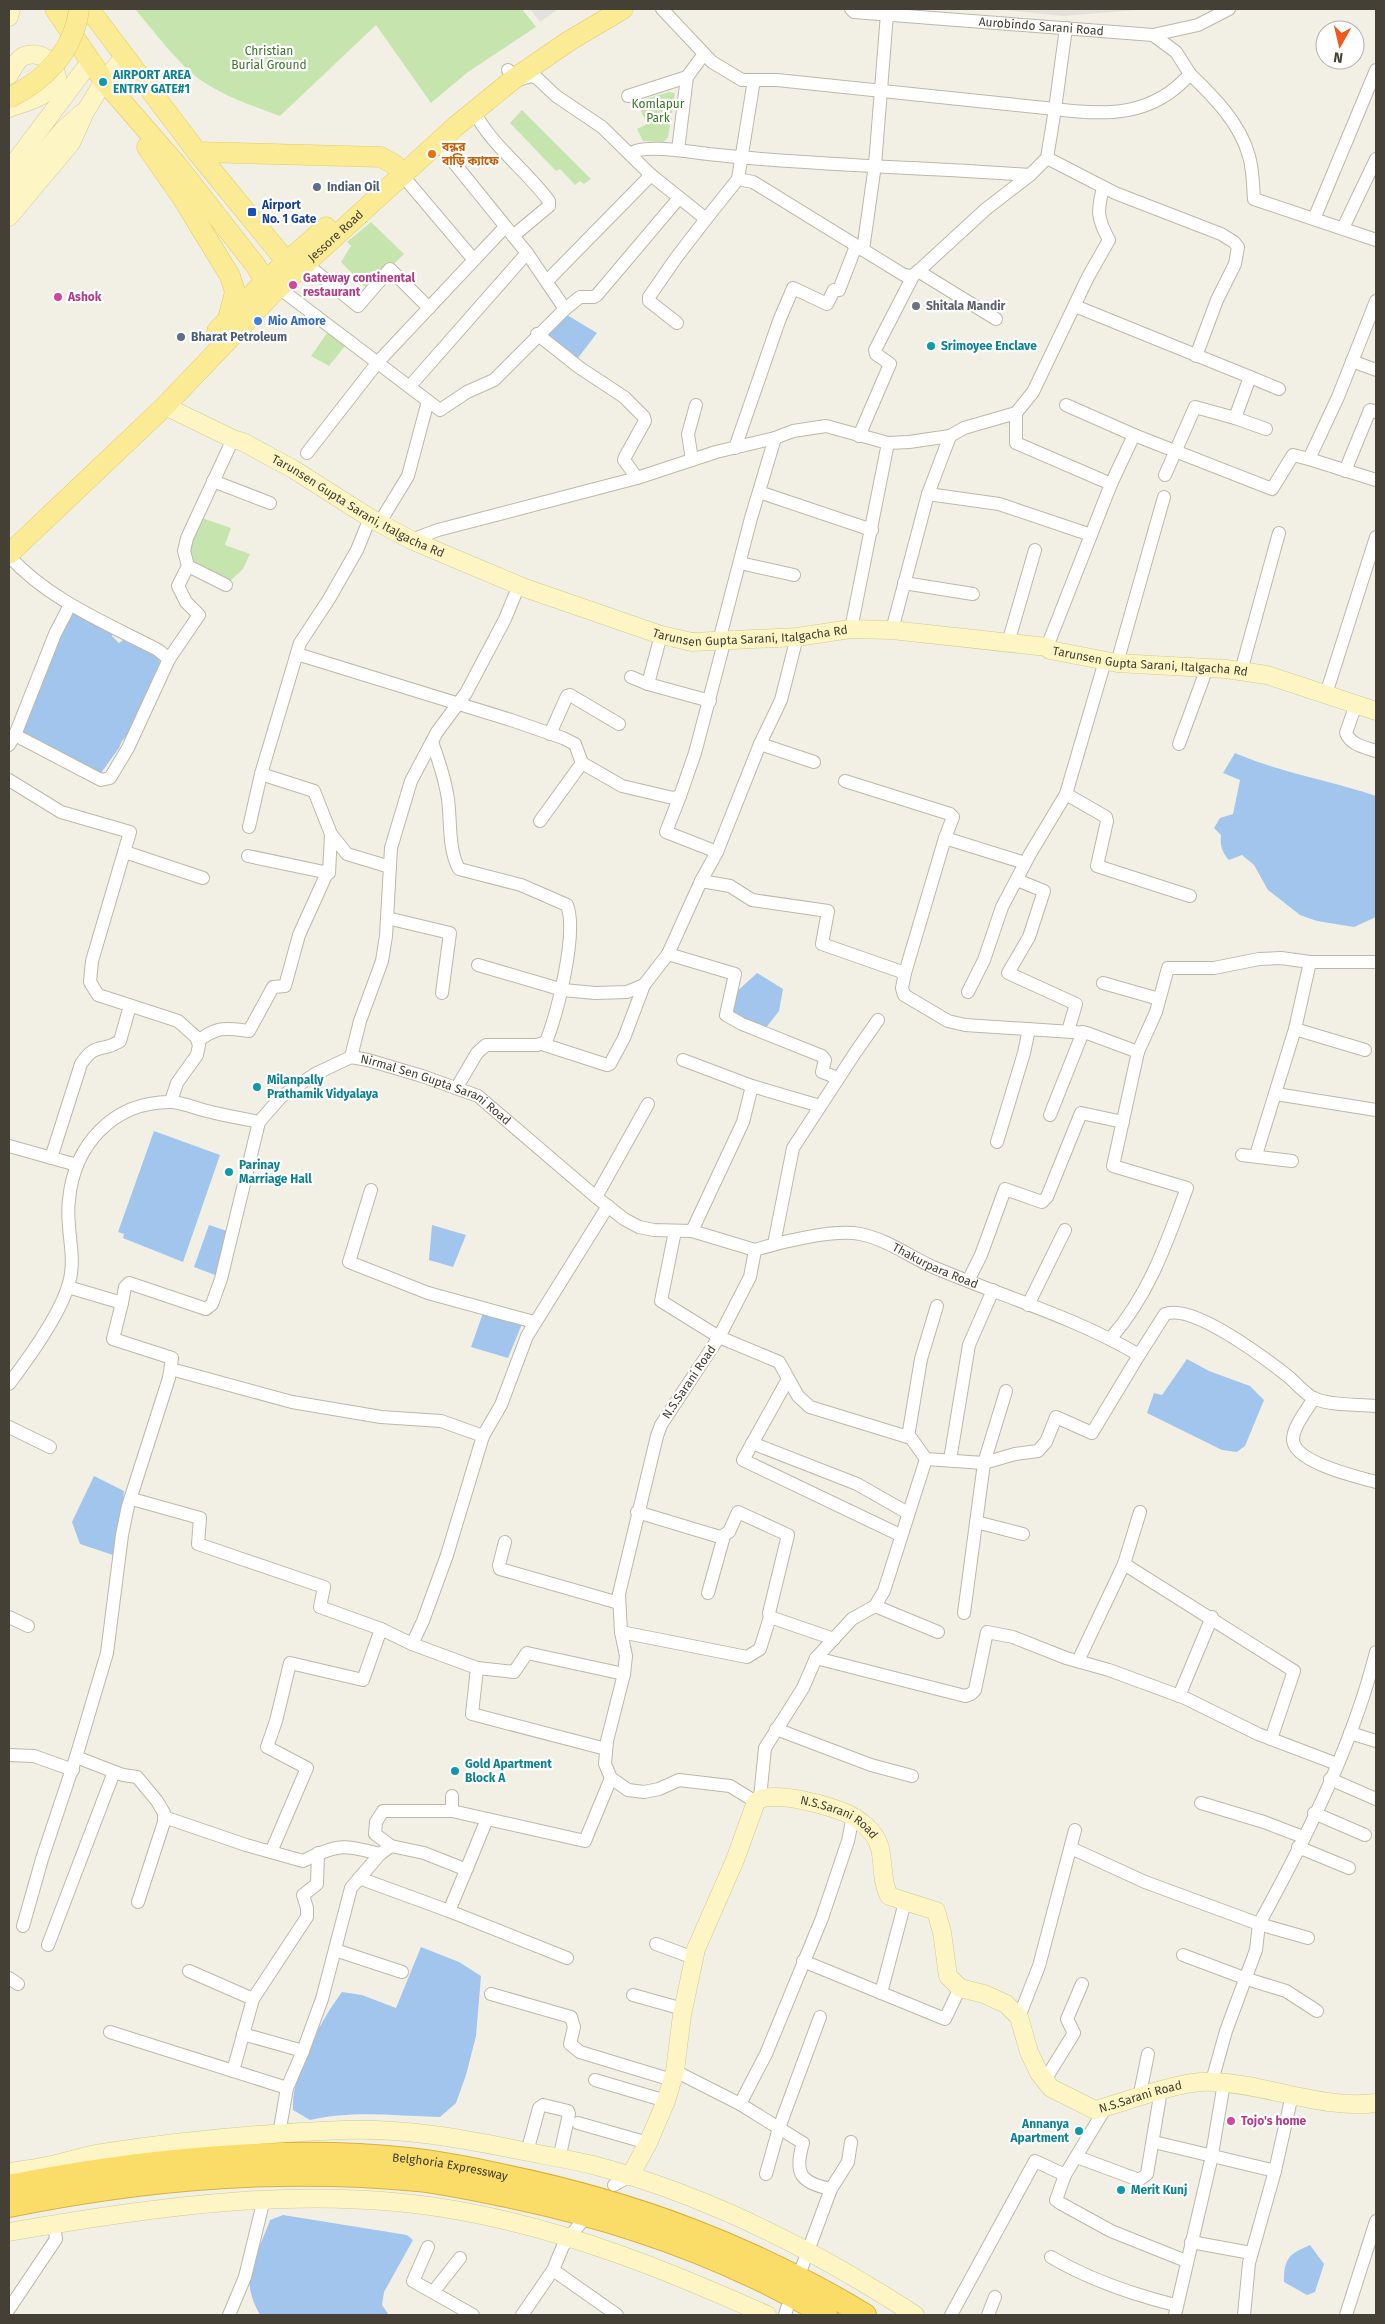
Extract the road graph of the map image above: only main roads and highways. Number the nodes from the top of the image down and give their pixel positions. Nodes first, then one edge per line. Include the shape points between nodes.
1 (56, 9) edge
2 (79, 9) edge
3 (88, 9) edge
4 (601, 9) edge
5 (623, 9) edge
6 (512, 74) junction
7 (13, 103) edge
8 (134, 114) junction
9 (197, 152) junction
10 (399, 170) junction
11 (295, 266) junction
12 (272, 287) junction
13 (227, 321) junction
14 (9, 536) edge
15 (9, 555) edge
16 (9, 2186) edge
17 (9, 2206) edge
18 (826, 2315) edge
19 (865, 2315) edge

1 - 8 main road via 104,82
2 - 7 main road, bridge via 74,30 56,64
3 - 9 main road
4 - 6 main road, Jessore Road via 558,35
5 - 6 main road, Jessore Road
6 - 10 main road, Jessore Road via 438,143
6 - 10 main road, Jessore Road via 454,111
8 - 12 main road
8 - 13 main road via 145,144 230,276 235,292
9 - 10 main road via 380,156
9 - 11 main road
10 - 11 main road, Jessore Road
11 - 12 main road, Jessore Road
12 - 13 main road
12 - 15 main road via 165,406
13 - 14 main road via 155,397
16 - 19 highway, Belghoria Expressway via 105,2170 209,2158 338,2155 408,2159 546,2184 651,2214 755,2256
17 - 18 highway, Belghoria Expressway via 46,2198 159,2184 262,2176 331,2175 420,2180 607,2219 757,2278

